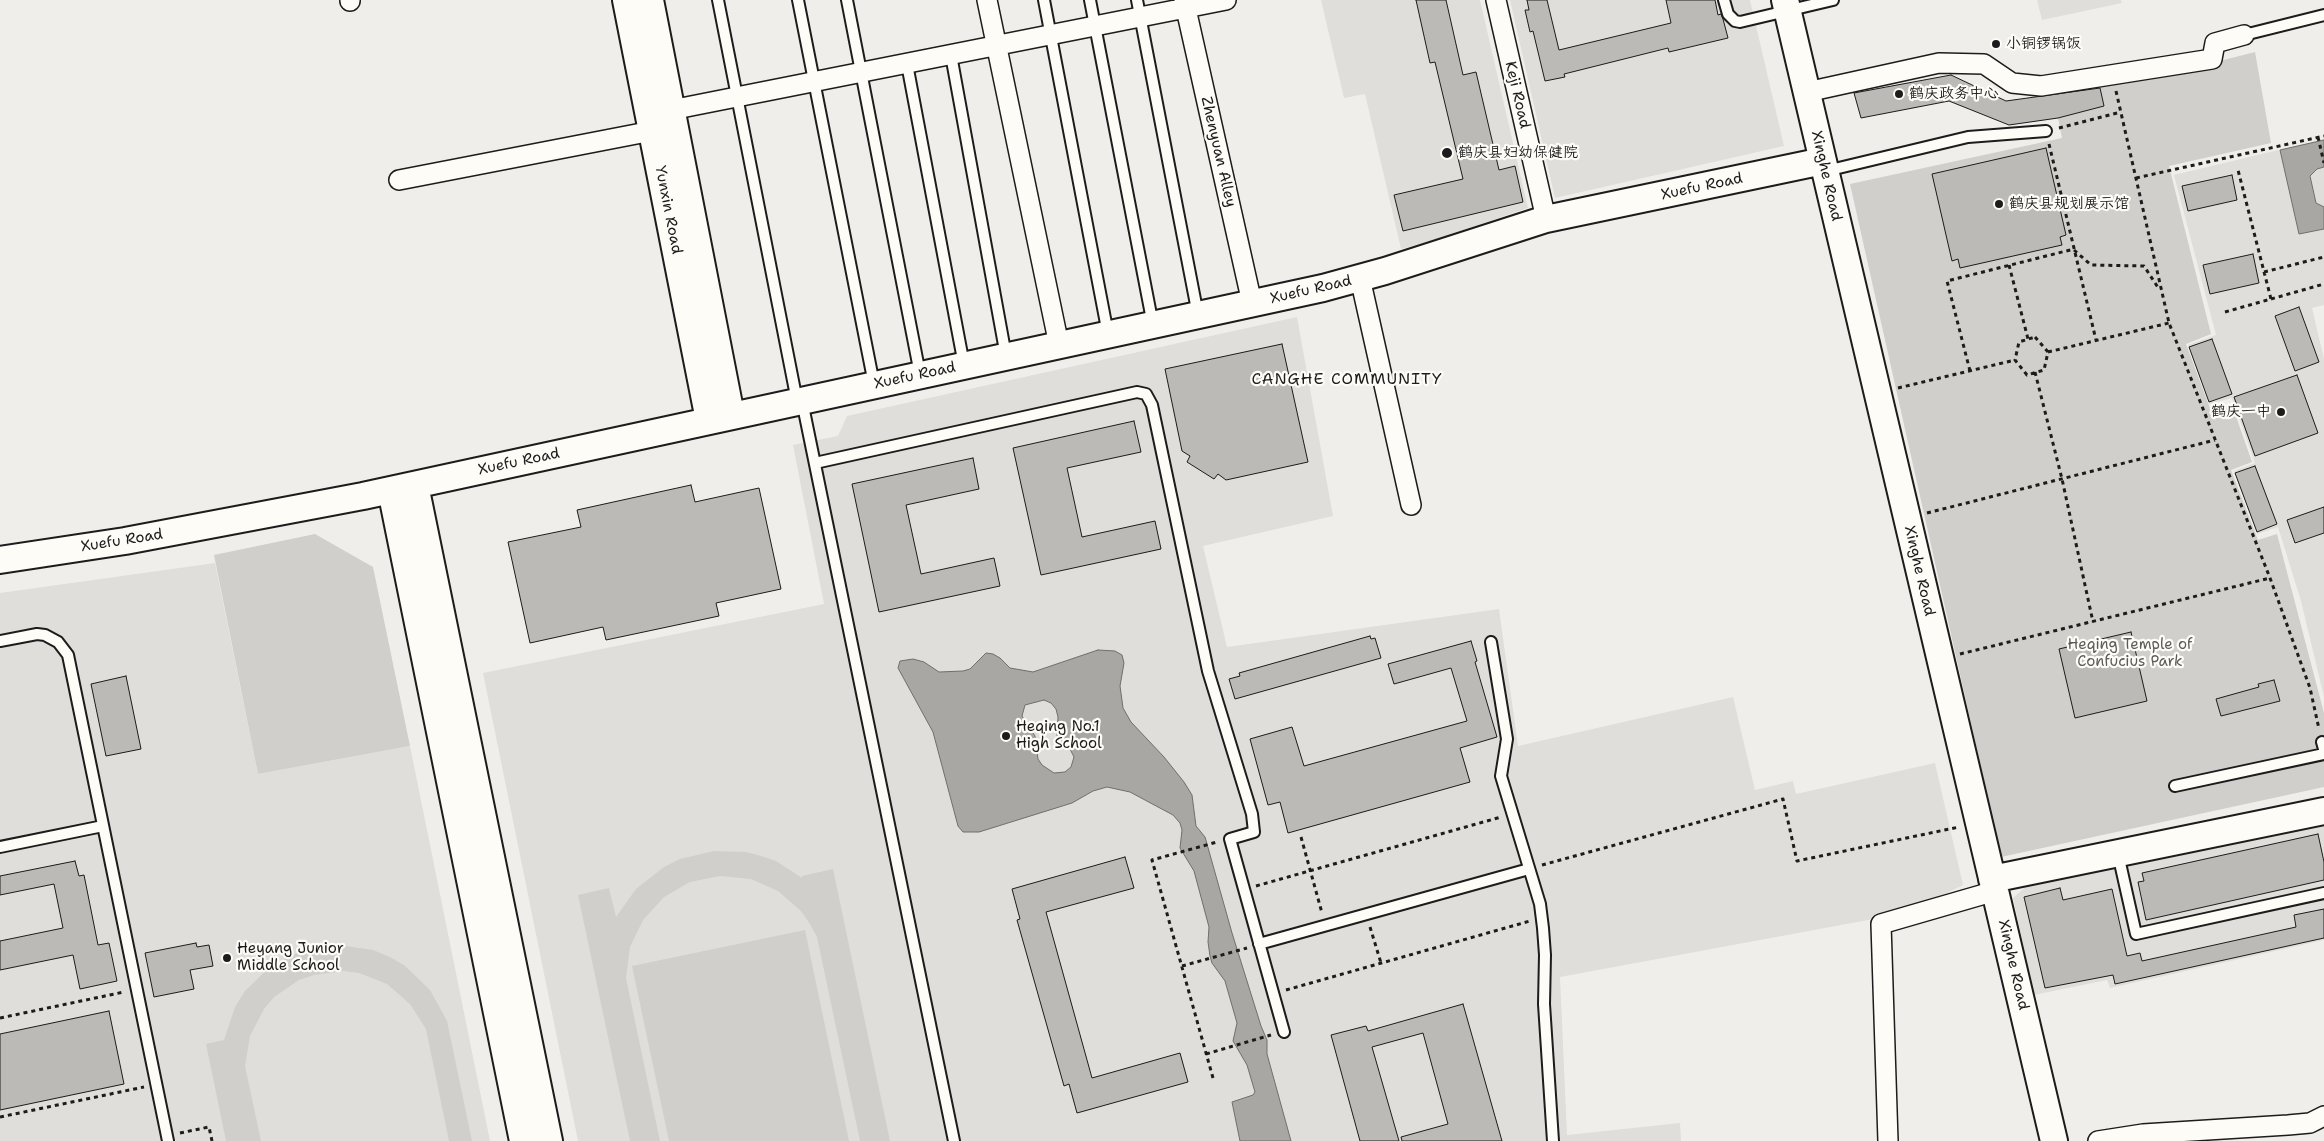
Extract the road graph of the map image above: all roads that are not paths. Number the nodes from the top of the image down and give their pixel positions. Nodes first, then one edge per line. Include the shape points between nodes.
1 (626, 0) edge
2 (650, 0) edge
3 (718, 0) edge
4 (798, 0) edge
5 (848, 0) edge
6 (987, 0) edge
7 (1044, 0) edge
8 (1090, 0) edge
9 (1226, 0) edge
10 (1496, 0) edge
11 (1724, 0) edge
12 (1833, 0) edge
13 (1185, 5) edge
14 (1786, 5) edge
15 (1138, 9) edge
16 (2324, 15) edge
17 (1095, 27) junction
18 (2244, 34) joint
19 (1051, 36) junction
20 (996, 46) junction
21 (951, 55) junction
22 (907, 64) junction
23 (861, 73) junction
24 (815, 82) junction
25 (1807, 92) junction
26 (738, 97) junction
27 (671, 110) junction
28 (652, 131) junction
29 (2046, 131) road end
30 (1824, 166) junction
31 (399, 180) dead end
32 (1546, 219) junction
33 (1360, 278) junction
34 (1252, 303) junction
35 (1198, 315) junction
36 (1153, 324) junction
37 (1108, 334) junction
38 (1059, 345) junction
39 (1006, 356) junction
40 (964, 365) junction
41 (920, 374) junction
42 (874, 384) junction
43 (799, 401) junction
44 (720, 418) junction
45 (815, 463) junction
46 (403, 487) junction
47 (1411, 505) dead end
48 (0, 560) edge
49 (0, 641) edge
50 (1491, 642) dead end
51 (2324, 754) edge
52 (2175, 786) dead end
53 (2324, 811) edge
54 (103, 826) junction
55 (0, 847) edge
56 (2118, 854) junction
57 (1529, 869) junction
58 (1994, 885) junction
59 (2324, 893) edge
60 (1255, 945) junction
61 (1279, 1033) road end
62 (2324, 1116) edge
63 (168, 1138) edge
64 (523, 1141) edge
65 (549, 1141) edge
66 (954, 1141) edge
67 (1553, 1141) edge
68 (1888, 1141) edge
69 (2054, 1141) edge
70 (2098, 1141) edge

1 - 28 street, Yunxin Road
2 - 27 street, Yunxin Road
3 - 26 lane
4 - 24 lane
5 - 23 lane
6 - 20 street
7 - 19 lane
8 - 17 lane
9 - 13 street
10 - 32 street, Keji Road
11 - 14 lane via 1728,14 1740,22
12 - 14 lane
13 - 15 street
13 - 34 street, Zhenyuan Alley
14 - 25 street, Xinghe Road
15 - 17 street
15 - 35 lane
16 - 18 lane
17 - 19 street
17 - 36 lane
18 - 25 street via 2216,43 2212,59 2041,86 2012,83 1984,64 1939,63
19 - 20 street
19 - 37 lane
20 - 21 street
20 - 38 street
21 - 22 street
21 - 39 lane
22 - 23 street
22 - 40 lane
23 - 24 street
23 - 41 lane
24 - 26 street
24 - 42 lane
25 - 30 street, Xinghe Road
26 - 27 street
26 - 43 lane
27 - 44 street, Yunxin Road
28 - 31 street
28 - 44 street, Yunxin Road
29 - 30 lane via 1968,137
30 - 32 street, Xuefu Road
30 - 58 street, Xinghe Road
32 - 33 street, Xuefu Road
33 - 34 street, Xuefu Road
33 - 47 street
34 - 35 street, Xuefu Road
35 - 36 street, Xuefu Road
36 - 37 street, Xuefu Road
37 - 38 street, Xuefu Road
38 - 39 street, Xuefu Road
39 - 40 street, Xuefu Road
40 - 41 street, Xuefu Road
41 - 42 street, Xuefu Road
42 - 43 street, Xuefu Road
43 - 44 street, Xuefu Road
43 - 45 lane
44 - 46 street, Xuefu Road
45 - 60 lane via 1138,392 1146,394 1152,405 1208,671 1252,814 1254,832 1230,838
45 - 66 lane
46 - 48 street, Xuefu Road via 212,526
46 - 64 street
46 - 65 street
49 - 54 lane via 37,634 52,638 64,648 70,663
50 - 57 lane via 1506,739 1501,776
51 - 52 lane
53 - 56 street
54 - 55 lane
54 - 63 lane
56 - 58 street
56 - 59 lane via 2136,934
57 - 60 lane
57 - 67 lane via 1542,918
58 - 68 street via 1881,924
58 - 69 street, Xinghe Road
60 - 61 lane via 1273,993
62 - 70 street via 2288,1125 2143,1134

